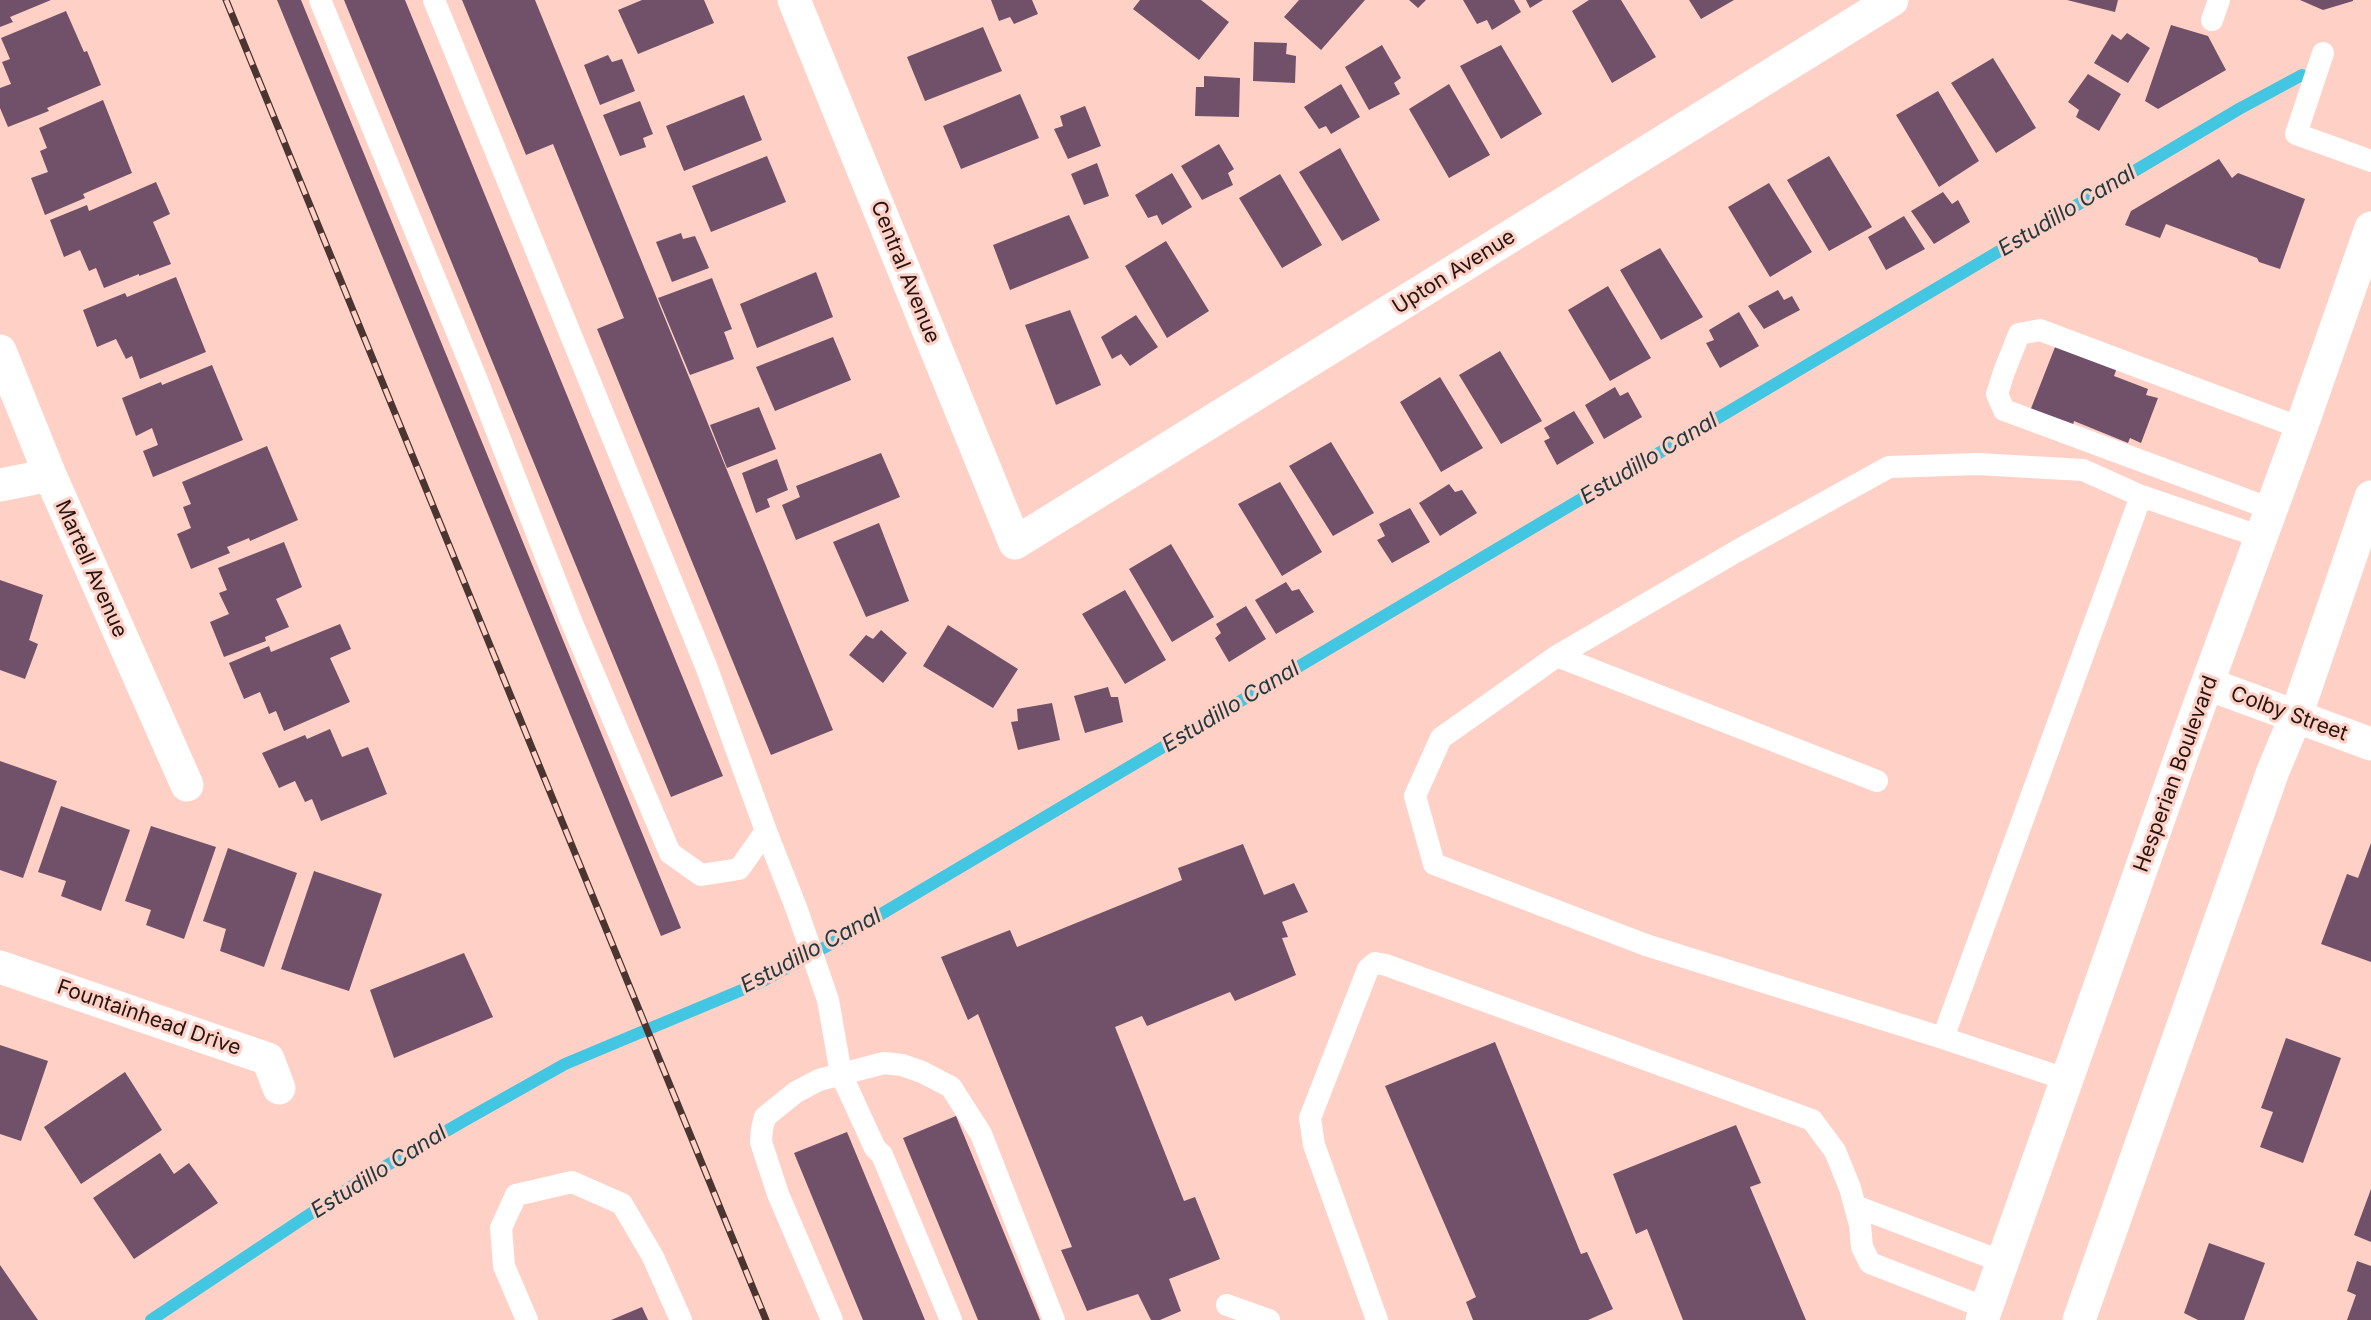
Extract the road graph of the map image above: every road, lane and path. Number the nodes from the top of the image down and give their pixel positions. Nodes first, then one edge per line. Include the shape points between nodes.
1 (320, 0) edge
2 (435, 0) edge
3 (794, 0) edge
4 (1892, 0) edge
5 (2323, 53) dead end
6 (2371, 161) edge
7 (2371, 228) edge
8 (0, 351) edge
9 (2301, 428) junction
10 (50, 475) junction
11 (0, 485) edge
12 (2141, 496) junction
13 (2371, 497) edge
14 (2266, 523) junction
15 (1015, 543) joint
16 (1557, 657) junction
17 (2208, 684) junction
18 (2296, 716) junction
19 (2371, 744) edge
20 (1877, 781) dead end
21 (187, 785) dead end
22 (766, 831) junction
23 (0, 967) edge
24 (1942, 1038) junction
25 (840, 1074) junction
26 (2068, 1080) junction
27 (279, 1088) dead end
28 (1855, 1206) junction
29 (2003, 1262) junction
30 (1227, 1305) dead end
31 (1984, 1314) edge
32 (527, 1320) edge
33 (681, 1320) edge
34 (832, 1320) edge
35 (951, 1320) edge
36 (1054, 1320) edge
37 (1269, 1320) edge
38 (1377, 1320) edge
39 (2079, 1320) edge

1 - 22 lane via 670,853 701,875 739,868
2 - 22 lane via 706,666
3 - 15 street, Central Avenue
4 - 15 street, Upton Avenue
5 - 6 lane via 2296,134
7 - 9 street, Hesperian Boulevard
8 - 10 street, Martell Avenue
9 - 14 street, Hesperian Boulevard
9 - 14 lane via 2040,330 2019,334 2004,372 1996,394 2004,410
10 - 11 street
10 - 21 street, Martell Avenue
12 - 14 lane
12 - 16 lane via 2083,470 1978,464 1889,467
12 - 24 lane
13 - 18 street
14 - 17 street, Hesperian Boulevard
16 - 20 lane
16 - 24 lane via 1441,738 1415,796 1434,864 1646,945
17 - 18 street, Colby Street
17 - 26 street, Hesperian Boulevard
18 - 19 street, Colby Street
18 - 39 street via 2273,771
22 - 25 lane via 828,1000
23 - 27 street, Fountainhead Drive via 268,1059
24 - 26 lane
25 - 34 lane via 796,1092 765,1117 761,1142 778,1194
25 - 35 lane via 882,1155
25 - 36 lane via 884,1063 903,1065 951,1087 981,1134
26 - 29 street, Hesperian Boulevard
28 - 29 lane
28 - 31 lane via 1862,1247 1870,1263
28 - 38 lane via 1835,1151 1812,1120 1375,963 1368,969 1310,1118 1314,1144
29 - 31 street, Hesperian Boulevard
30 - 37 lane
32 - 33 lane via 504,1266 501,1228 516,1195 572,1182 622,1204 653,1257

